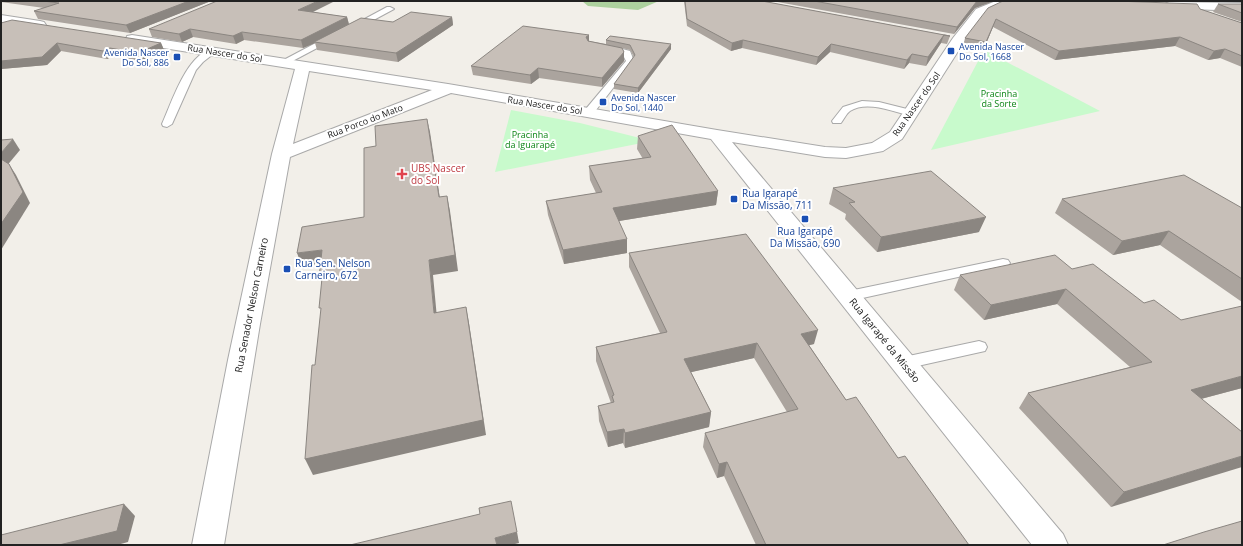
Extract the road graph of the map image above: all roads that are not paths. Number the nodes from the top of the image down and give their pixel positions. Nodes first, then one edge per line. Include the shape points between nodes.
1 (1020, 1) edge
2 (1160, 6) edge
3 (1184, 7) junction
4 (1242, 7) edge
5 (390, 9) dead end
6 (1, 18) edge
7 (1213, 18) edge
8 (55, 27) edge
9 (154, 30) edge
10 (117, 37) edge
11 (943, 38) edge
12 (132, 39) junction
13 (958, 41) junction
14 (599, 47) edge
15 (213, 51) junction
16 (292, 64) junction
17 (448, 88) junction
18 (589, 112) junction
19 (911, 113) junction
20 (837, 121) dead end
21 (167, 124) dead end
22 (717, 135) junction
23 (281, 154) junction
24 (1003, 263) dead end
25 (849, 296) junction
26 (979, 347) dead end
27 (904, 364) junction
28 (208, 545) edge
29 (1052, 545) edge

1 - 13 street, Rua Nascer do Sol via 1002,3 980,12
2 - 3 street
3 - 4 street
3 - 7 street
5 - 16 lane
6 - 8 street
9 - 12 street
10 - 12 street, Rua Nascer do Sol
11 - 13 street
12 - 15 street, Rua Nascer do Sol
13 - 19 street, Rua Nascer do Sol
14 - 18 lane via 626,54 630,61
15 - 16 street, Rua Nascer do Sol
15 - 21 lane via 192,69
16 - 17 street, Rua Nascer do Sol
16 - 23 street, Rua Senador Nelson Carneiro via 292,104
17 - 18 street, Rua Nascer do Sol
17 - 23 street, Rua Porco do Mato
18 - 22 street, Rua Nascer do Sol
19 - 20 lane via 884,106 861,104 846,110
19 - 22 street, Rua Nascer do Sol via 896,135 877,147 866,150 825,152
22 - 25 street, Rua Igarapé da Missão
23 - 28 street, Rua Senador Nelson Carneiro via 234,392
24 - 25 lane
25 - 27 street, Rua Igarapé da Missão
26 - 27 lane
27 - 29 street, Rua Igarapé da Missão

